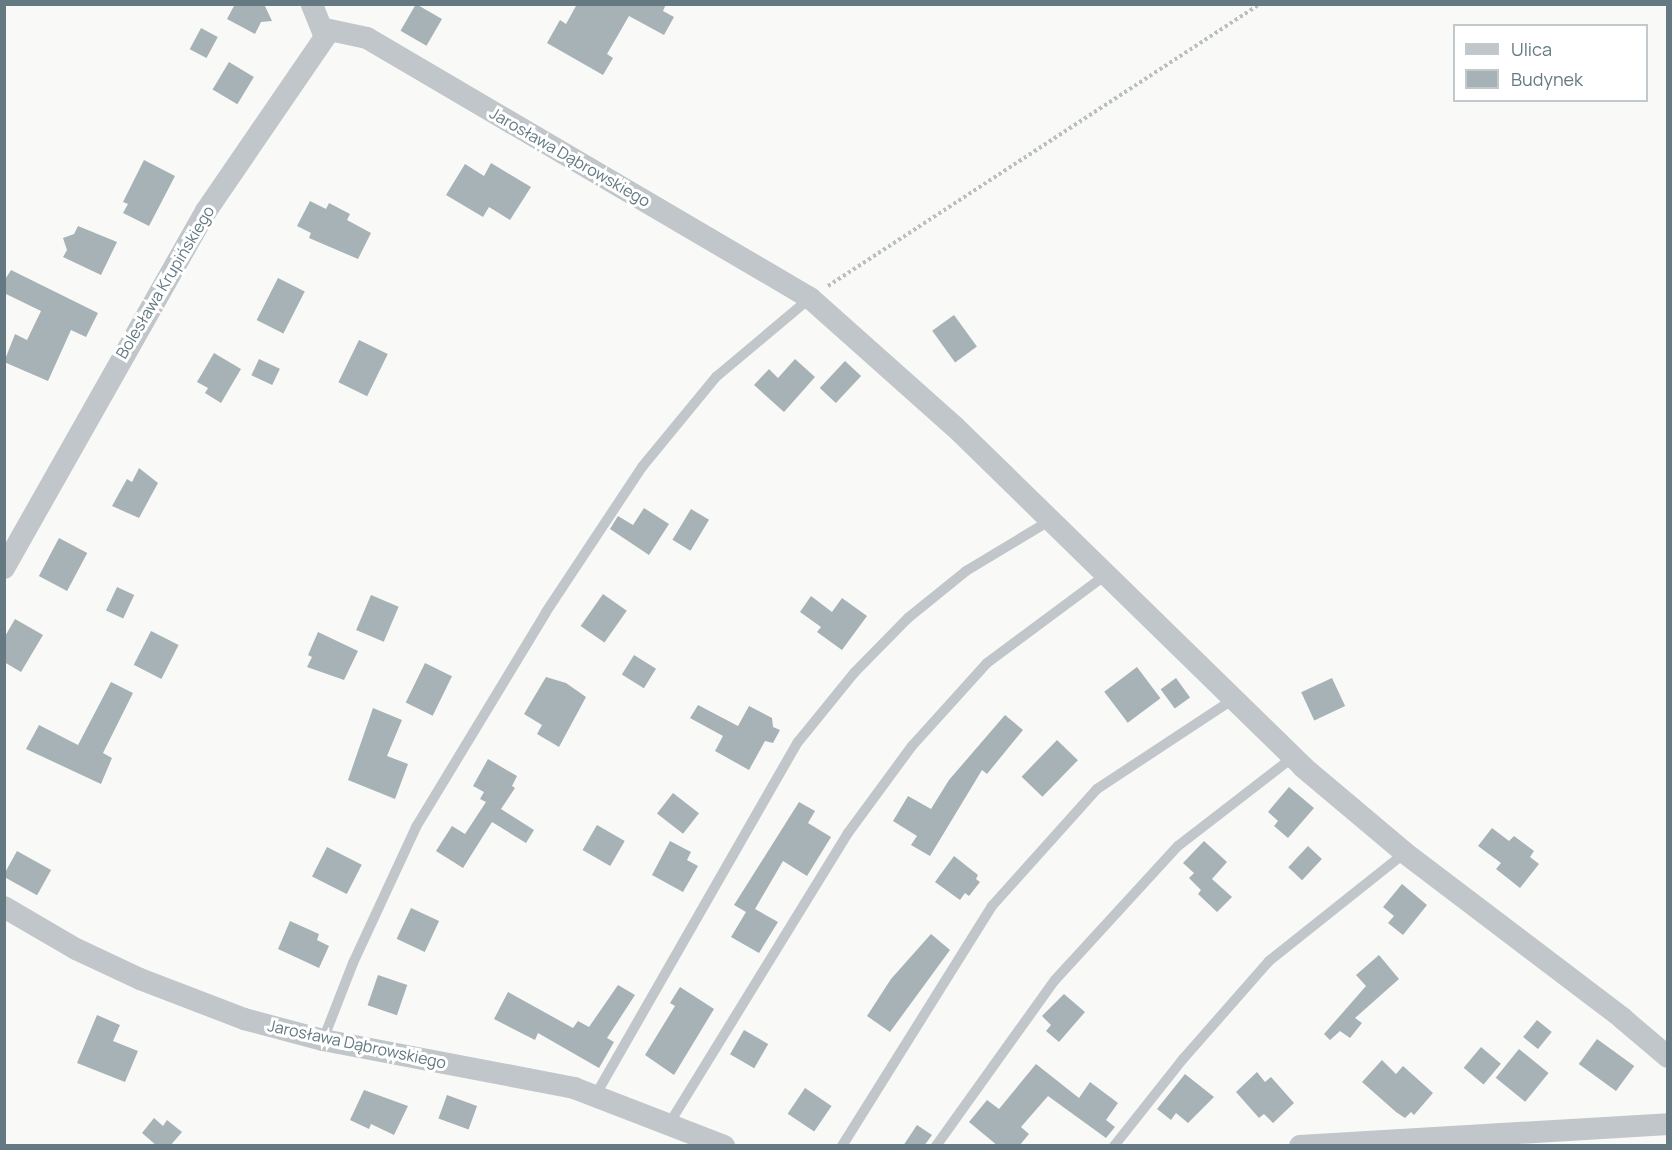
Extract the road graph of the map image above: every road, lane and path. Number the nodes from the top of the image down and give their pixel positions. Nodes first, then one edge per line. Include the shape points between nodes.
1 (312, 4) edge
2 (1260, 4) edge
3 (325, 29) junction
4 (810, 298) junction
5 (1051, 519) junction
6 (4, 568) edge
7 (1108, 574) junction
8 (1232, 700) junction
9 (1293, 757) junction
10 (1405, 853) junction
11 (4, 907) edge
12 (323, 1040) junction
13 (1668, 1057) edge
14 (595, 1096) junction
15 (669, 1124) junction
16 (1668, 1124) edge
17 (724, 1146) edge
18 (842, 1146) edge
19 (936, 1146) edge
20 (1114, 1146) edge
21 (1300, 1146) edge

1 - 3 street
2 - 4 path
3 - 4 street, Jarosława Dąbrowskiego via 367,38
3 - 6 street, Bolesława Krupińskiego via 317,50 206,211 147,310
4 - 5 street, Jarosława Dąbrowskiego
4 - 12 lane via 716,377 642,467 546,612 416,827 353,963
5 - 7 street, Jarosława Dąbrowskiego
5 - 14 lane via 966,571 908,618 854,673 798,742
7 - 8 street, Jarosława Dąbrowskiego
7 - 15 lane via 987,663 912,746 848,833
8 - 9 street, Jarosława Dąbrowskiego
8 - 18 lane via 1097,789 992,906
9 - 10 street, Jarosława Dąbrowskiego
9 - 19 lane via 1178,846 1055,980
10 - 13 street, Jarosława Dąbrowskiego via 1622,1017
10 - 20 lane via 1269,961
11 - 12 street, Jarosława Dąbrowskiego via 76,949 140,979 244,1018
12 - 14 street, Jarosława Dąbrowskiego via 574,1088
14 - 15 street, Jarosława Dąbrowskiego
15 - 17 street, Jarosława Dąbrowskiego
16 - 21 street

